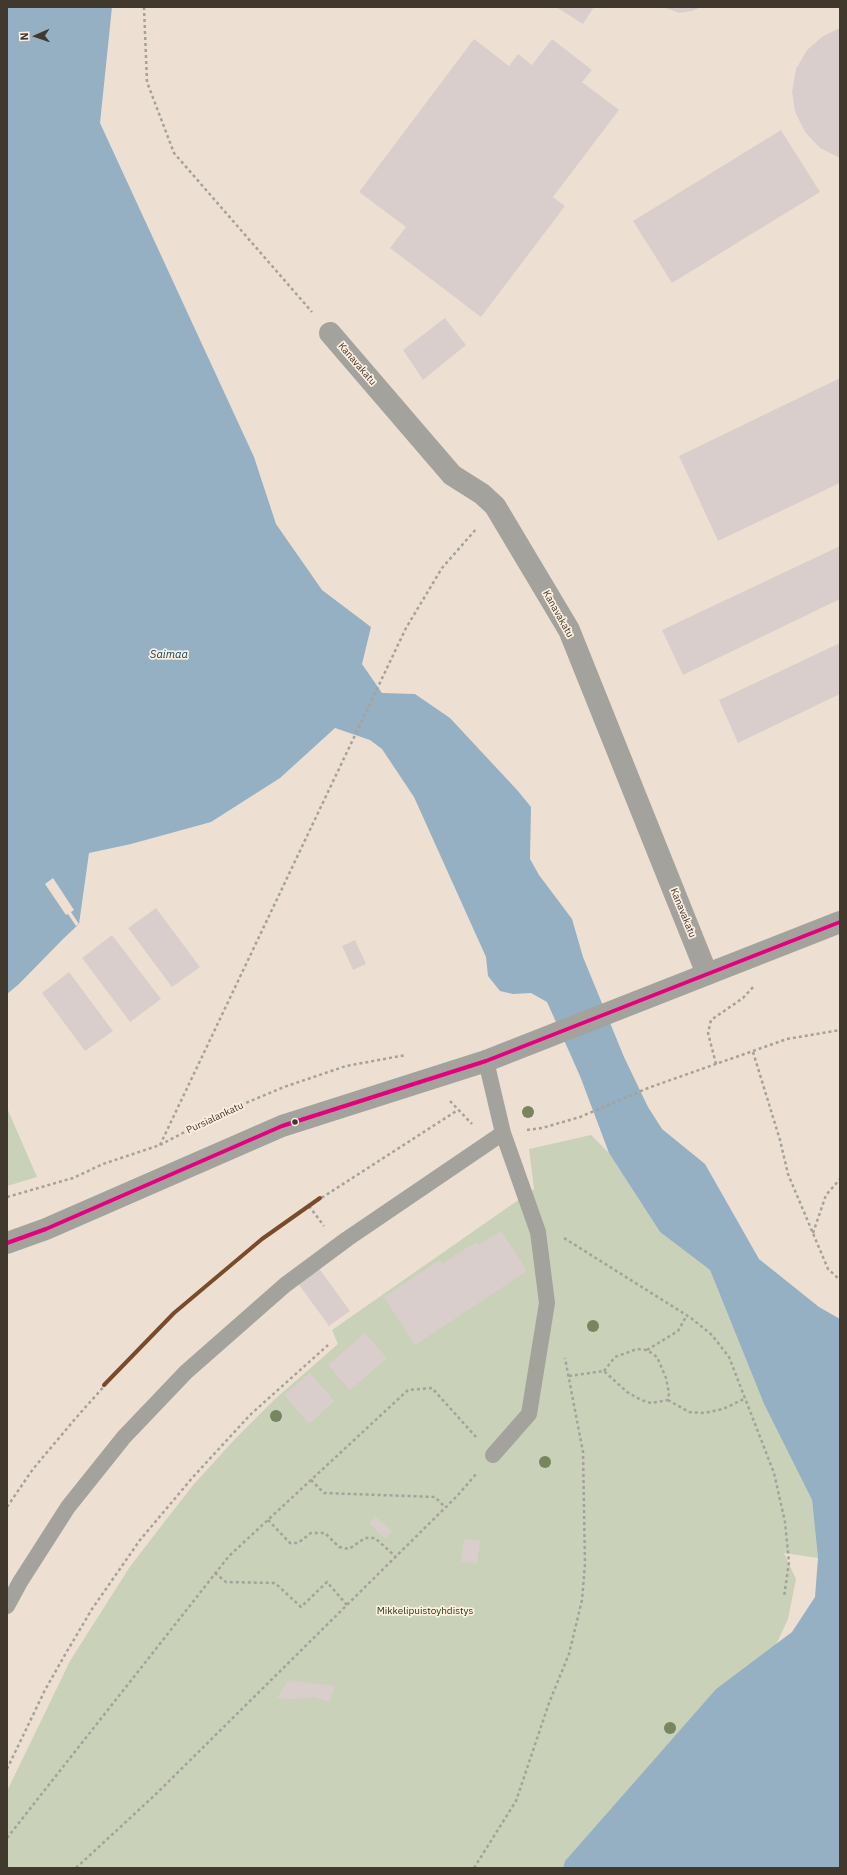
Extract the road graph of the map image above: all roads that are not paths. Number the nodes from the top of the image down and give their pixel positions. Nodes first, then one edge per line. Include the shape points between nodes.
1 (330, 333) road end
2 (840, 922) edge
3 (707, 974) junction
4 (486, 1060) junction
5 (503, 1133) junction
6 (7, 1243) edge
7 (493, 1455) road end
8 (7, 1606) edge

1 - 3 street, Kanavakatu via 452,475 482,494 495,506 568,630
2 - 3 street
3 - 4 street
4 - 5 lane
4 - 6 street via 282,1126 46,1229
5 - 7 lane via 538,1232 547,1303 530,1414
5 - 8 lane via 347,1239 285,1285 186,1372 124,1437 68,1507

